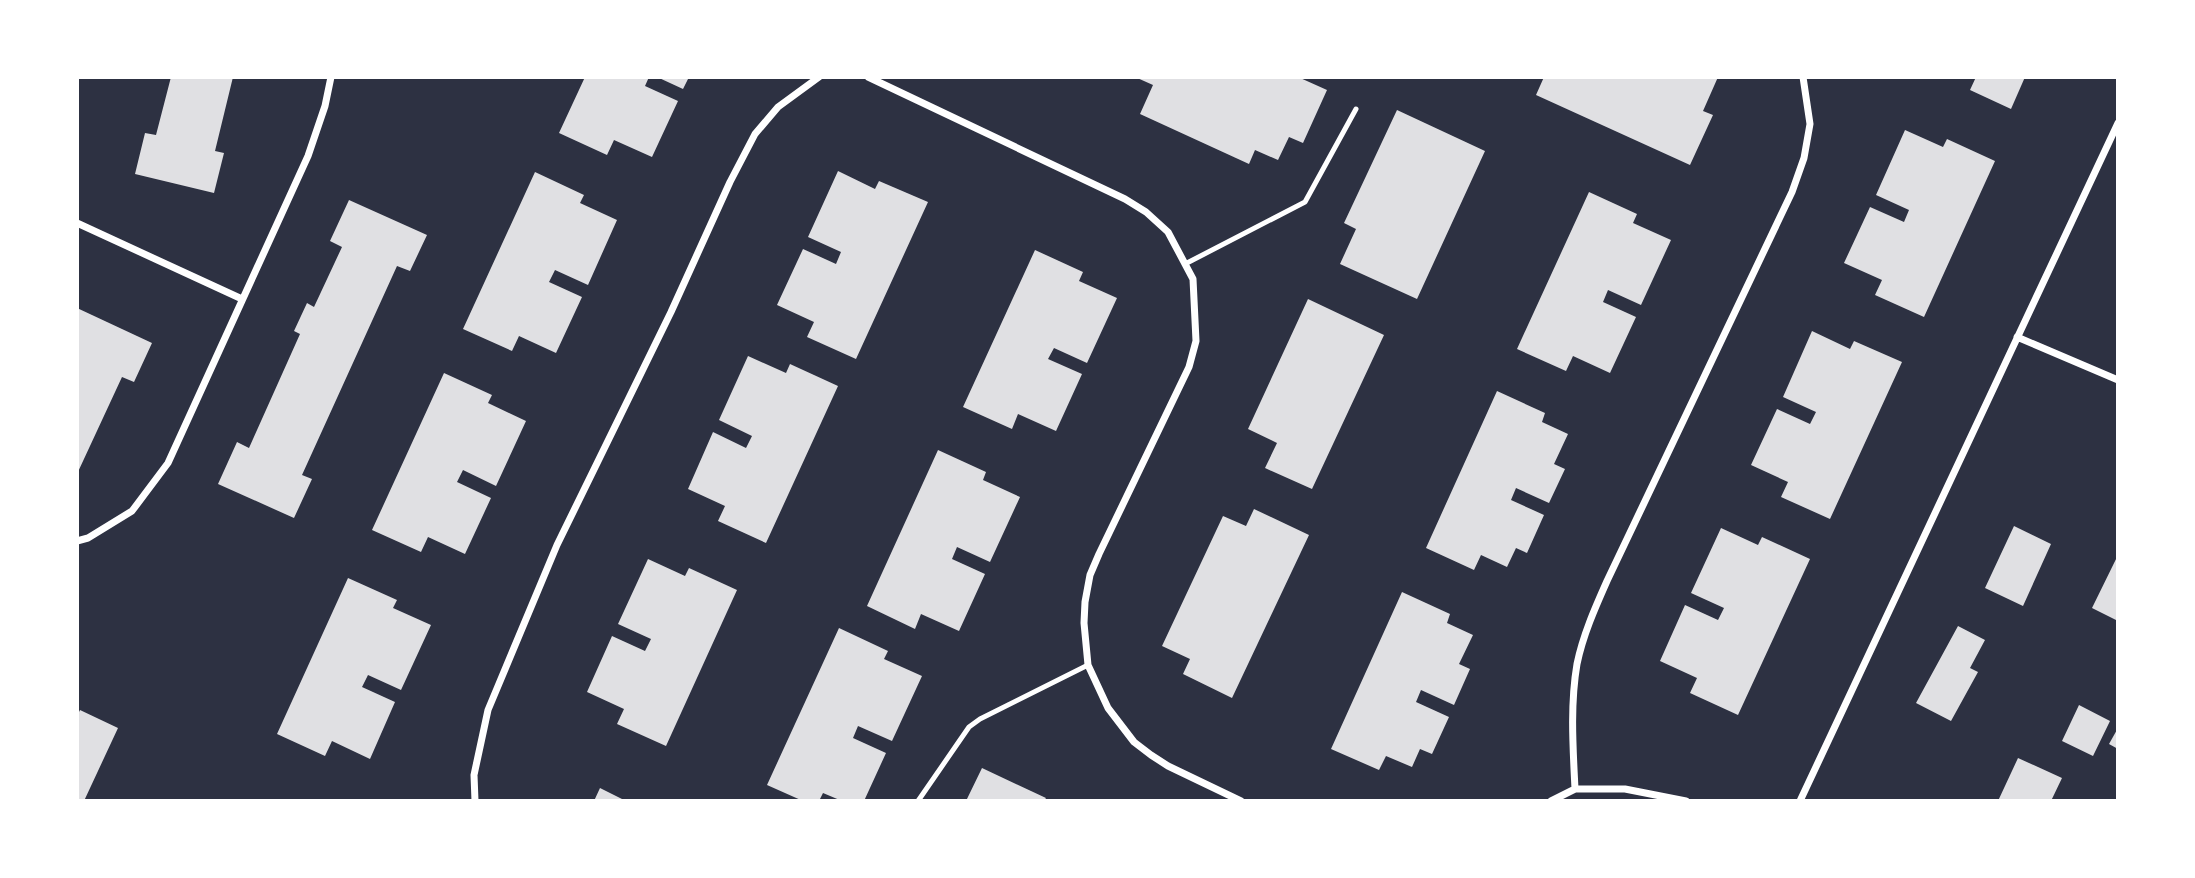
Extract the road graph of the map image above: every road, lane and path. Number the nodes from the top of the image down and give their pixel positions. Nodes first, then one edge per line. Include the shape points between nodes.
1 (331, 77) edge
2 (819, 77) edge
3 (868, 77) edge
4 (1803, 77) edge
5 (1356, 109) dead end
6 (2118, 123) edge
7 (77, 223) edge
8 (1185, 264) junction
9 (242, 299) junction
10 (2017, 337) junction
11 (2118, 380) edge
12 (77, 541) edge
13 (1088, 665) junction
14 (1575, 789) junction
15 (475, 801) edge
16 (918, 801) edge
17 (1241, 801) edge
18 (1551, 801) edge
19 (1686, 801) edge
20 (1800, 801) edge

1 - 9 street via 308,156
2 - 15 street via 778,107 755,134 557,545 488,710 474,775
3 - 8 street via 1135,205 1168,232
4 - 14 street via 1810,124 1792,192 1590,621 1577,664 1572,720
5 - 8 lane via 1305,202
6 - 10 street
7 - 9 street
8 - 13 street via 1193,279 1196,341 1189,367 1090,575 1085,602
9 - 12 street via 168,463 132,511
10 - 11 street
10 - 20 street
13 - 16 lane via 969,727
13 - 17 street via 1108,708 1134,742 1168,766
14 - 18 street
14 - 19 street via 1625,789

